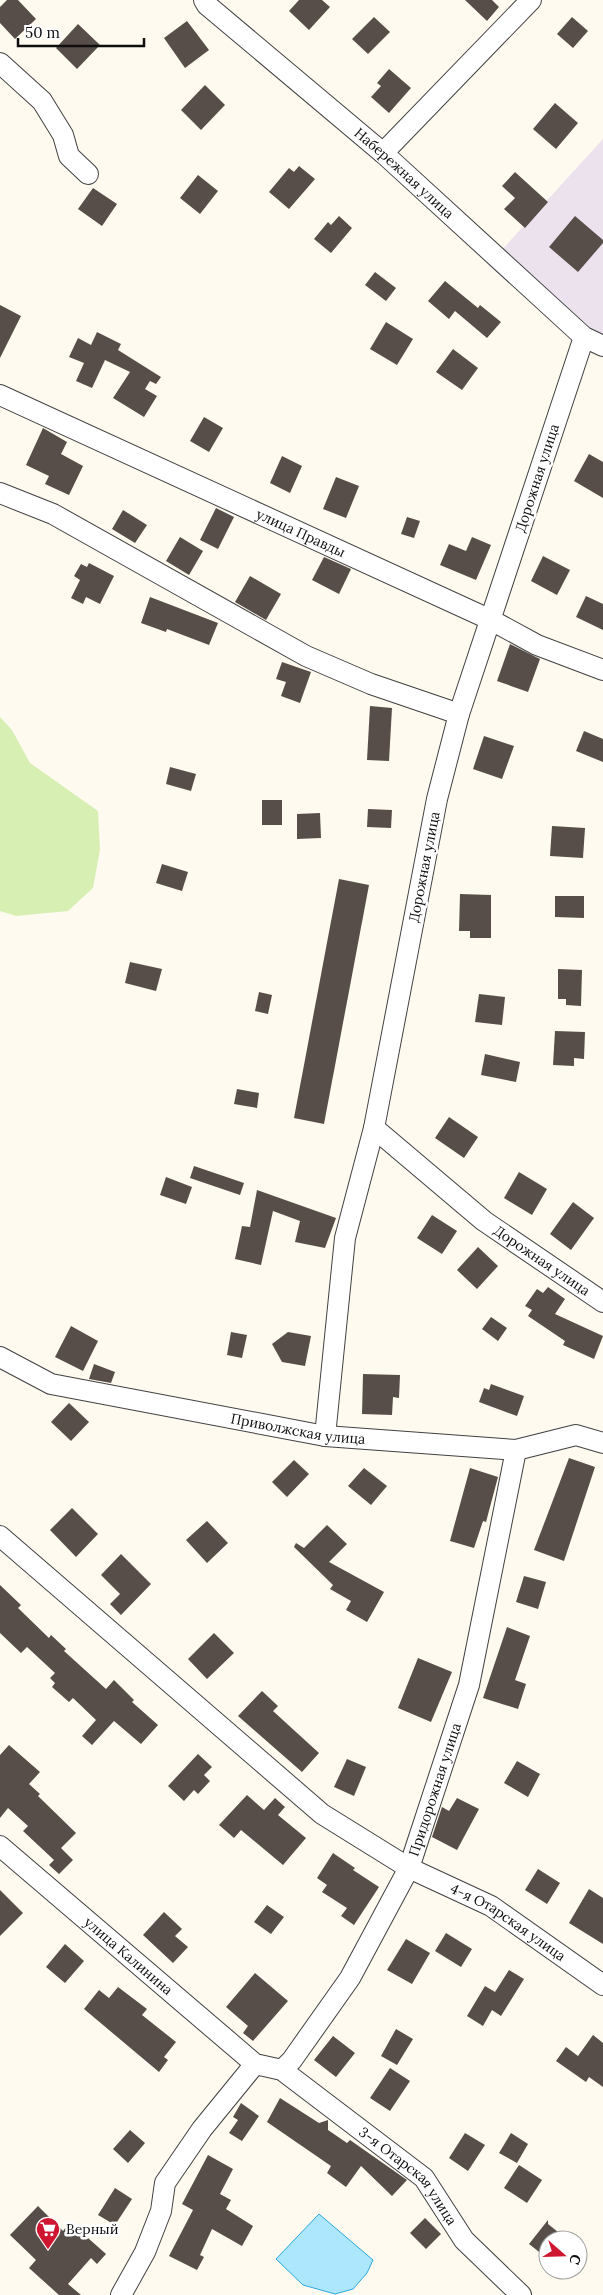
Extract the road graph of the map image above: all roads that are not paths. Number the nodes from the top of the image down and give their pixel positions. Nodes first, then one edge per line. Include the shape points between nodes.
1 (204, 0) edge
2 (530, 0) edge
3 (0, 63) edge
4 (383, 153) junction
5 (88, 174) dead end
6 (584, 337) junction
7 (603, 346) edge
8 (0, 395) edge
9 (0, 493) edge
10 (491, 620) junction
11 (603, 670) edge
12 (459, 714) junction
13 (374, 1128) junction
14 (603, 1302) edge
15 (0, 1357) edge
16 (324, 1436) junction
17 (603, 1443) edge
18 (516, 1450) junction
19 (0, 1536) edge
20 (0, 1846) edge
21 (409, 1868) junction
22 (603, 1985) edge
23 (255, 2064) junction
24 (282, 2070) junction
25 (121, 2295) edge
26 (521, 2295) edge

1 - 4 street, Набережная улица
2 - 4 street
3 - 5 street via 42,101 63,135 70,156
4 - 6 street, Набережная улица
6 - 7 street, Набережная улица
6 - 10 street, Дорожная улица
8 - 10 street, улица Правды
9 - 12 street via 53,514 306,656 371,684
10 - 11 street, улица Правды via 537,645
10 - 12 street, Дорожная улица
12 - 13 street, Дорожная улица via 437,799
13 - 14 street, Дорожная улица via 484,1221
13 - 16 street via 345,1238
15 - 16 street, Приволжская улица via 51,1384
16 - 18 street, Приволжская улица
17 - 18 street, Приволжская улица via 576,1435
18 - 21 street, Придорожная улица via 469,1685
19 - 21 street via 322,1814
20 - 23 street, улица Калинина
21 - 22 street, 4-я Отарская улица via 491,1906
21 - 24 street, Придорожная улица via 350,1978
23 - 24 street
23 - 25 street via 202,2129 165,2183 161,2211
24 - 26 street, 3-я Отарская улица via 424,2178 464,2240

